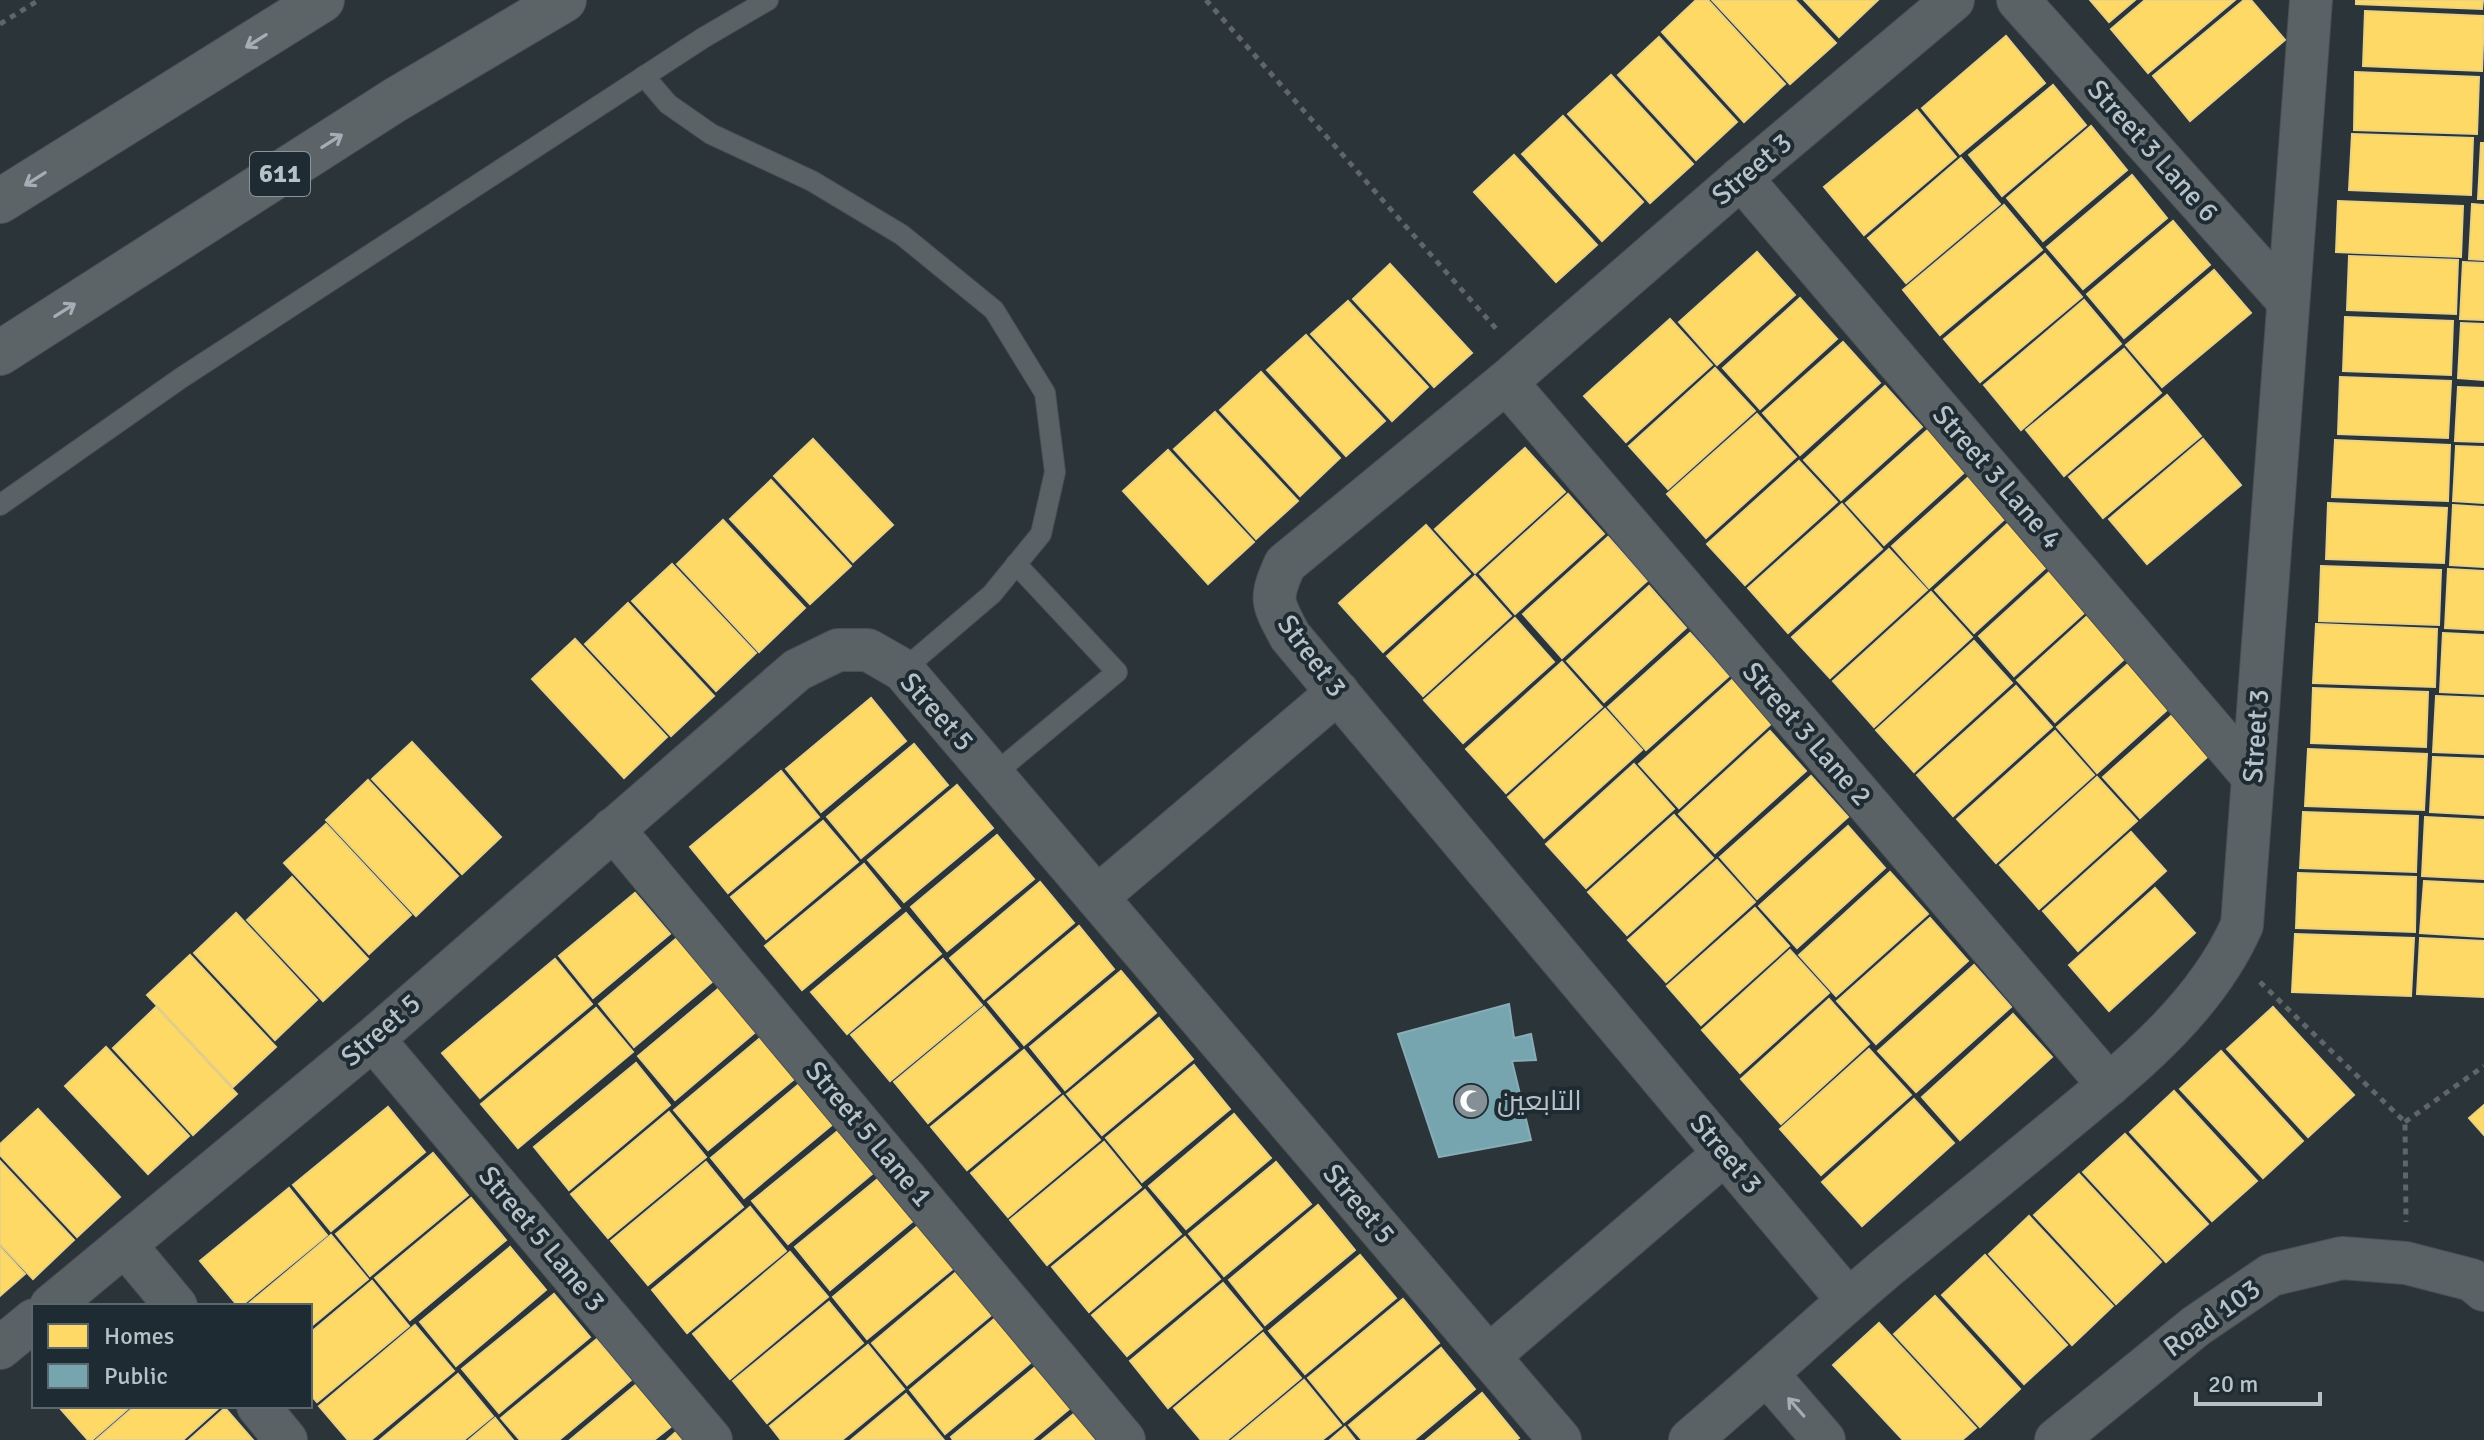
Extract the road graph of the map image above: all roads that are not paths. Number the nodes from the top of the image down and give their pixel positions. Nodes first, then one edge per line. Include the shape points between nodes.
1 (322, 0) edge
2 (564, 0) edge
3 (767, 0) edge
4 (1953, 0) edge
5 (2018, 0) edge
6 (2311, 0) edge
7 (644, 76) junction
8 (1741, 178) junction
9 (0, 201) edge
10 (2288, 301) junction
11 (0, 353) edge
12 (1516, 372) junction
13 (0, 505) edge
14 (1016, 564) junction
15 (903, 670) junction
16 (1338, 692) junction
17 (993, 775) junction
18 (2253, 777) junction
19 (613, 829) junction
20 (1097, 897) junction
21 (373, 1039) junction
22 (2109, 1085) junction
23 (1725, 1153) junction
24 (125, 1245) junction
25 (2484, 1290) edge
26 (1848, 1300) junction
27 (53, 1304) edge
28 (174, 1304) edge
29 (32, 1322) edge
30 (0, 1348) edge
31 (1489, 1356) junction
32 (1767, 1374) junction
33 (260, 1408) edge
34 (1709, 1434) edge
35 (286, 1440) edge
36 (711, 1440) edge
37 (1124, 1440) edge
38 (1560, 1440) edge
39 (1824, 1440) edge
40 (2056, 1440) edge

1 -> 9 main road
11 -> 2 main road, 611 via 395,100
3 - 7 lane
4 - 8 street, Street 3
5 - 10 street, Street 3 Lane 6
6 - 10 street, Street 3
7 - 13 lane via 194,370
7 - 14 lane via 668,104 711,134 812,181 902,235 994,310 1045,393 1055,472 1041,534
8 - 12 street, Street 3
8 - 18 street, Street 3 Lane 4
10 - 18 street, Street 3
12 - 16 street, Street 3 via 1285,564 1274,590 1274,607 1290,636
12 - 22 street, Street 3 Lane 2
14 - 15 lane via 992,594
14 - 17 lane via 1117,672
15 - 17 street, Street 5
15 - 19 street, Street 5 via 868,650 838,650 797,670
16 - 20 street
16 - 23 street, Street 3
17 - 20 street, Street 5
18 - 22 street, Street 3 via 2242,925 2230,953 2184,1015
19 - 21 street, Street 5
19 - 37 street, Street 5 Lane 1
20 - 31 street, Street 5
21 - 24 street, Street 5
21 - 36 street, Street 5 Lane 3
22 - 26 street, Street 3
23 - 26 street, Street 3
23 - 31 street
24 - 27 street, Street 5
24 - 28 street
25 - 40 street, Road 103 via 2472,1280 2406,1263 2342,1258 2271,1275 2196,1326
26 - 32 street, Street 3
29 - 30 street
31 - 38 street, Street 5
32 - 34 street, Street 3
39 -> 32 street
33 - 35 street

